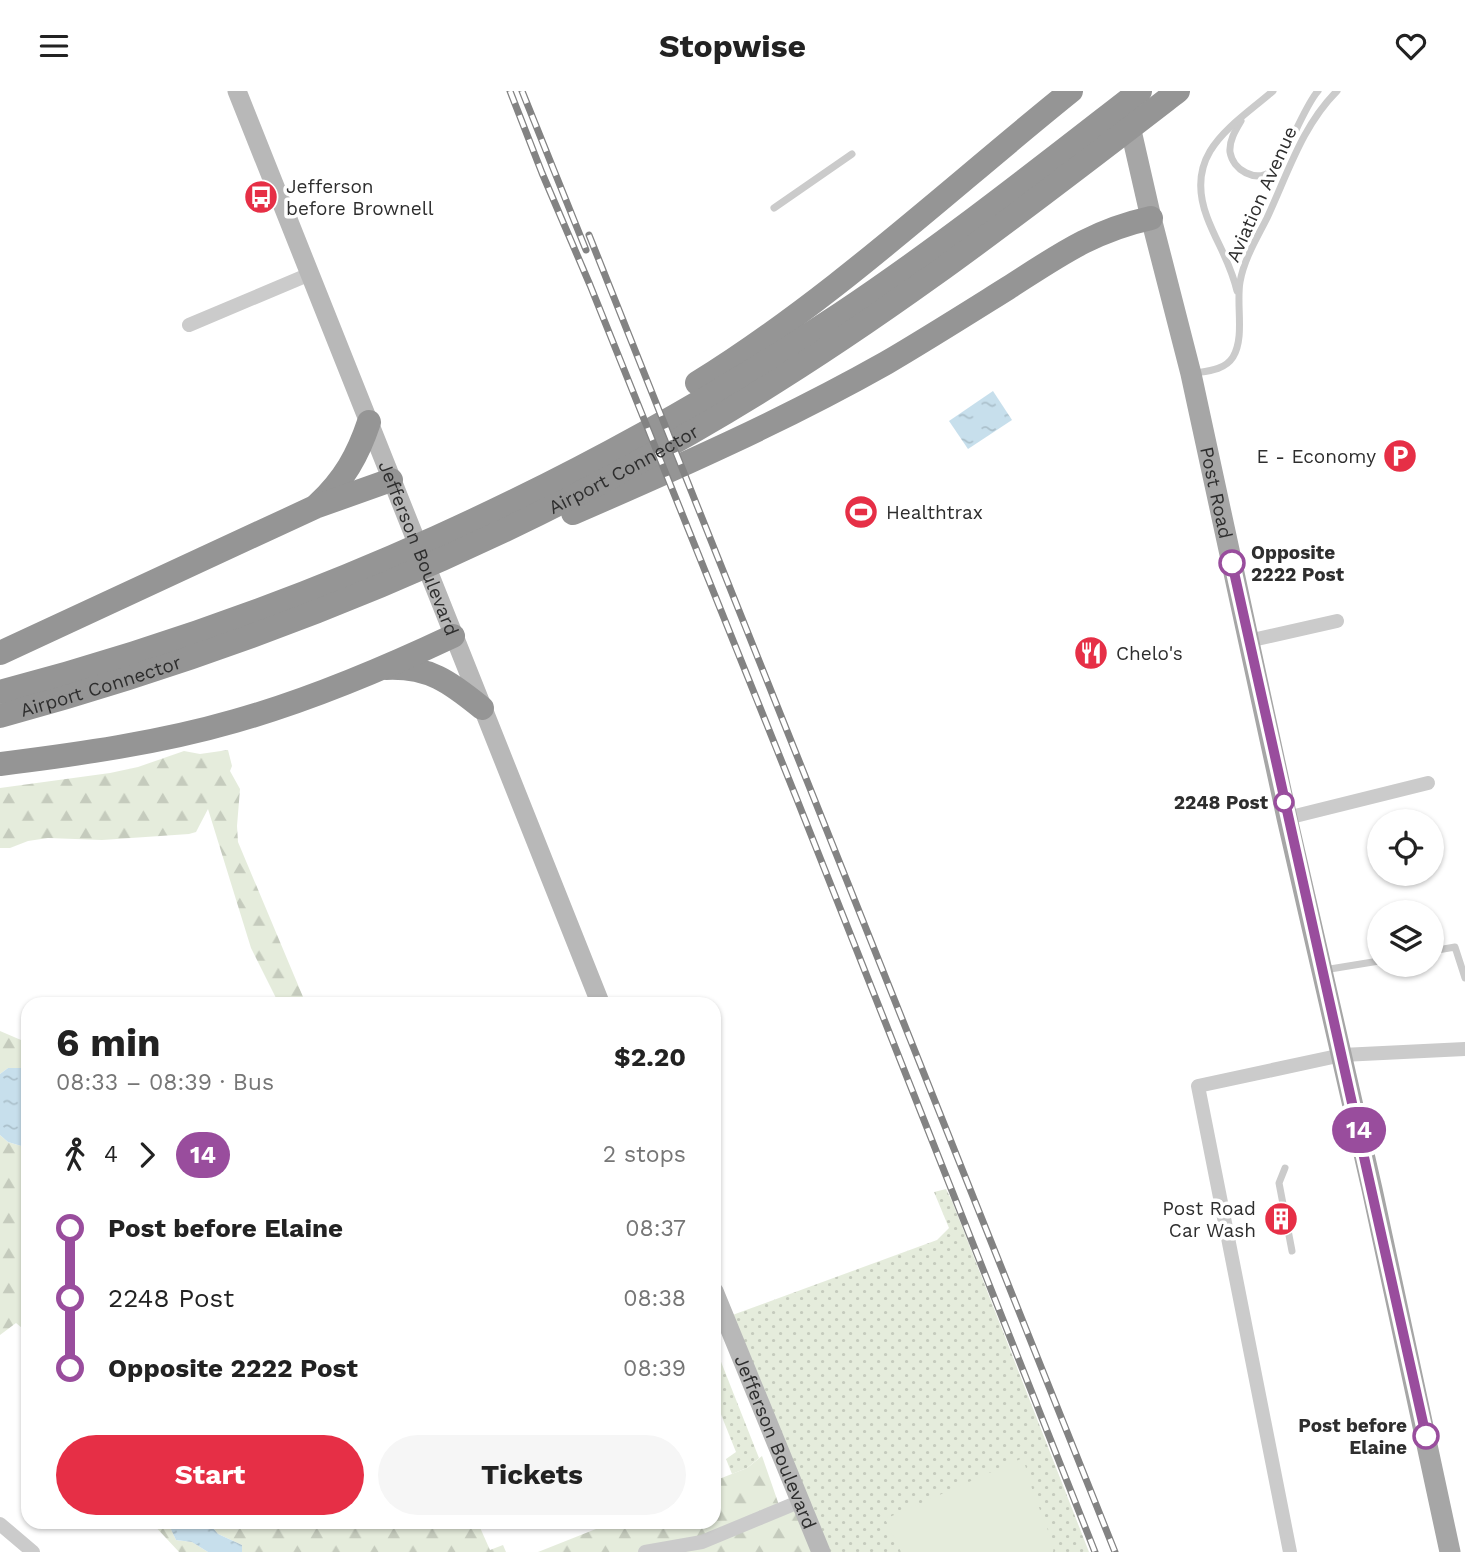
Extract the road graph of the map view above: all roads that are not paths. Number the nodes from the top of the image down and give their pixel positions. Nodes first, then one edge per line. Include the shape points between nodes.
1 (237, 91) edge
2 (1072, 91) edge
3 (1122, 91) edge
4 (1140, 91) edge
5 (1273, 91) edge
6 (1318, 91) edge
7 (1337, 91) edge
8 (1172, 95) edge
9 (1053, 100) edge
10 (1253, 108) junction
11 (1093, 142) junction
12 (852, 154) dead end
13 (774, 208) dead end
14 (1151, 218) junction
15 (310, 274) junction
16 (1238, 295) junction
17 (188, 325) dead end
18 (1191, 374) junction
19 (683, 401) junction
20 (369, 422) junction
21 (635, 453) junction
22 (391, 480) junction
23 (315, 507) junction
24 (457, 544) junction
25 (364, 580) junction
26 (1337, 621) dead end
27 (453, 636) junction
28 (1248, 641) junction
29 (0, 653) edge
30 (382, 669) junction
31 (0, 692) edge
32 (482, 708) junction
33 (0, 716) edge
34 (0, 764) edge
35 (1428, 783) dead end
36 (1287, 818) junction
37 (1444, 949) edge
38 (1367, 963) edge
39 (1323, 970) junction
40 (1465, 978) edge
41 (598, 997) edge
42 (1465, 1049) edge
43 (1342, 1055) junction
44 (1284, 1168) dead end
45 (1292, 1251) dead end
46 (721, 1308) edge
47 (801, 1501) junction
48 (0, 1524) edge
49 (33, 1552) edge
50 (645, 1552) edge
51 (821, 1552) edge
52 (1290, 1552) edge
53 (1450, 1552) edge

1 - 15 main road, Jefferson Boulevard
2 - 9 highway
3 - 14 main road, Post Road
4 - 11 highway, Airport Connector
5 - 10 lane
6 - 10 lane, Aviation Avenue via 1280,161 1271,172 1257,176 1235,166 1230,151 1232,136
7 - 16 lane, Aviation Avenue via 1307,128 1250,250
8 - 11 highway, Airport Connector
9 - 19 highway via 824,294
10 - 16 lane via 1211,146 1200,184 1207,218 1229,260
11 - 19 highway, Airport Connector via 794,344
11 - 21 highway, Airport Connector via 893,304 691,433
12 - 13 lane
14 - 18 main road, Post Road
14 - 21 highway via 1081,242 892,359 707,454
15 - 17 street
15 - 20 main road, Jefferson Boulevard
16 - 18 lane, Aviation Avenue via 1234,355 1227,364
18 - 28 main road, Post Road
19 - 21 highway, Airport Connector
20 - 22 main road, Jefferson Boulevard
20 - 23 highway via 347,472
21 - 24 highway, Airport Connector via 541,487
21 - 24 highway via 567,515
22 - 23 highway
22 - 27 main road, Jefferson Boulevard
23 - 29 highway
24 - 25 highway, Airport Connector
25 - 31 highway, Airport Connector
25 - 33 highway, Airport Connector via 218,649
26 - 28 street
27 - 30 highway
27 - 32 main road, Jefferson Boulevard
28 - 36 main road, Post Road
30 - 32 highway via 407,668 436,675
30 - 34 highway via 278,709 193,732
32 - 41 main road, Jefferson Boulevard
35 - 36 street
36 - 39 main road, Post Road
37 - 40 lane via 1455,947
38 - 39 lane
39 - 43 main road, Post Road
42 - 43 street
43 - 52 street via 1198,1086
43 - 53 main road, Post Road
44 - 45 lane via 1279,1183
46 - 47 main road, Jefferson Boulevard
47 - 50 street via 702,1542
47 - 51 main road, Jefferson Boulevard
48 - 49 street

